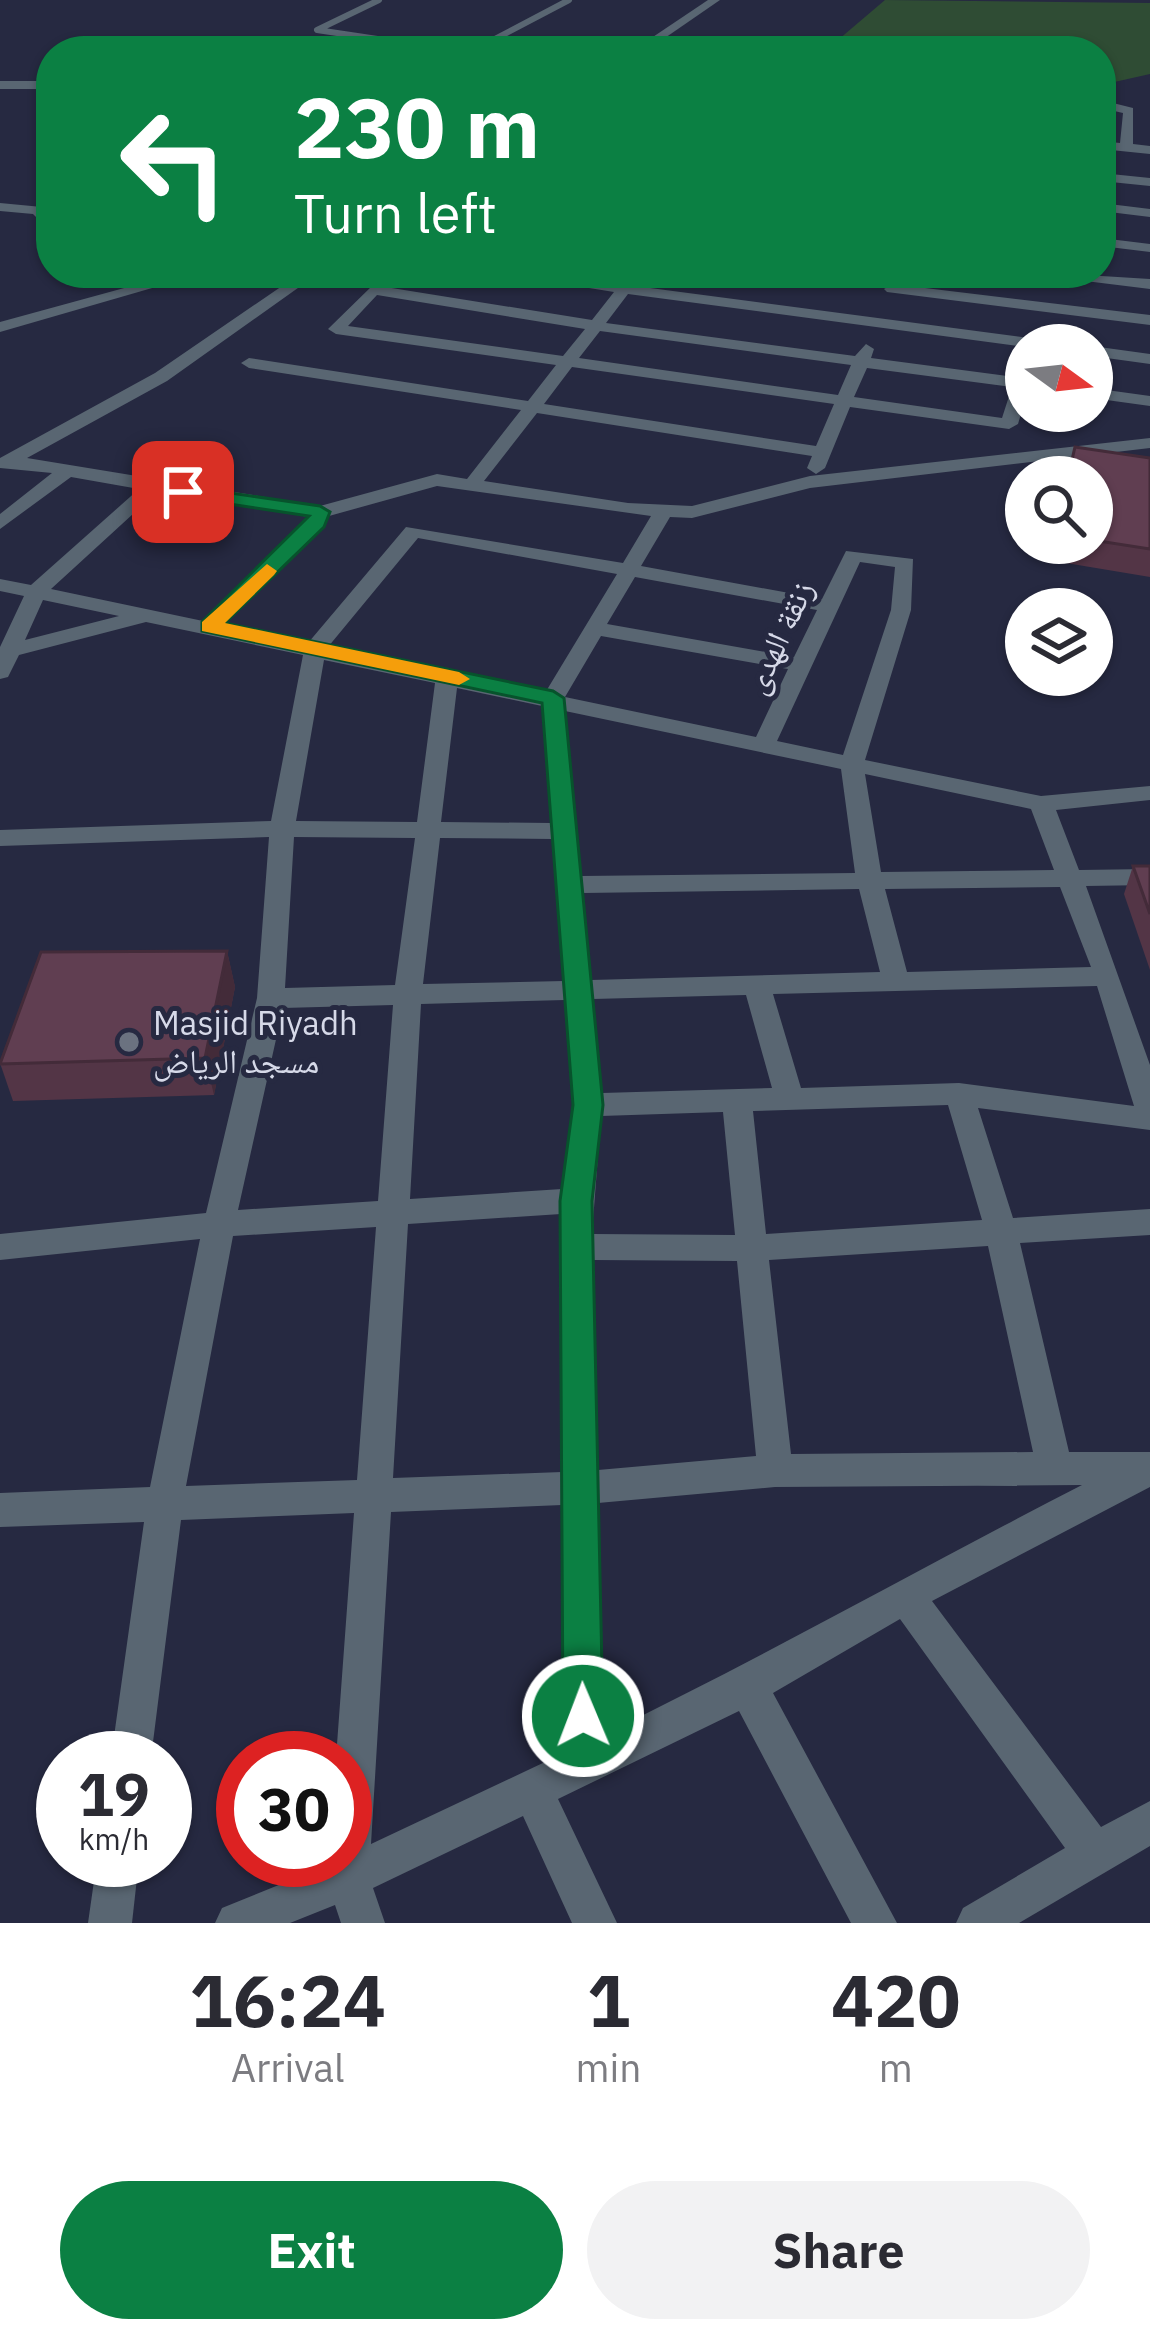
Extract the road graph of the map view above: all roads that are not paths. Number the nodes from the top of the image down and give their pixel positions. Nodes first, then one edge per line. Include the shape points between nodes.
1 (379, 0) edge
2 (568, 0) edge
3 (715, 0) edge
4 (357, 36) edge
5 (500, 36) edge
6 (661, 36) edge
7 (0, 85) edge
8 (36, 85) edge
9 (1116, 108) edge
10 (1116, 147) edge
11 (1126, 148) junction
12 (1150, 150) edge
13 (1116, 179) edge
14 (1150, 182) edge
15 (0, 207) edge
16 (36, 210) edge
17 (1116, 210) edge
18 (1150, 213) edge
19 (1116, 244) edge
20 (1150, 248) edge
21 (1116, 280) edge
22 (1150, 284) edge
23 (135, 288) edge
24 (289, 288) edge
25 (617, 288) edge
26 (892, 288) edge
27 (941, 288) edge
28 (625, 289) junction
29 (1150, 320) edge
30 (878, 322) junction
31 (596, 326) junction
32 (0, 327) edge
33 (1005, 340) edge
34 (1113, 355) edge
35 (1150, 359) edge
36 (861, 361) junction
37 (249, 363) dead end
38 (567, 363) junction
39 (1005, 377) edge
40 (1113, 396) edge
41 (1150, 401) edge
42 (844, 403) junction
43 (532, 407) junction
44 (1005, 423) edge
45 (1150, 443) edge
46 (823, 452) junction
47 (4, 462) edge
48 (66, 471) junction
49 (810, 482) junction
50 (473, 483) junction
51 (153, 486) junction
52 (320, 512) junction
53 (664, 512) junction
54 (0, 523) edge
55 (628, 569) junction
56 (0, 585) edge
57 (36, 592) junction
58 (829, 606) junction
59 (146, 616) junction
60 (210, 626) junction
61 (594, 628) junction
62 (315, 649) junction
63 (4, 662) edge
64 (802, 665) junction
65 (447, 676) junction
66 (553, 698) junction
67 (763, 748) junction
68 (852, 764) junction
69 (1150, 793) edge
70 (1040, 804) junction
71 (282, 829) junction
72 (430, 830) junction
73 (563, 831) junction
74 (0, 838) edge
75 (1067, 877) junction
76 (1150, 877) edge
77 (869, 880) junction
78 (572, 885) junction
79 (1108, 976) junction
80 (895, 979) junction
81 (757, 986) junction
82 (579, 987) junction
83 (408, 994) junction
84 (271, 998) junction
85 (959, 1094) junction
86 (789, 1097) junction
87 (737, 1103) junction
88 (588, 1105) junction
89 (1150, 1115) edge
90 (576, 1201) junction
91 (395, 1213) junction
92 (1150, 1222) edge
93 (219, 1224) junction
94 (1001, 1231) junction
95 (0, 1247) edge
96 (577, 1247) junction
97 (754, 1248) junction
98 (1054, 1466) junction
99 (1150, 1468) edge
100 (775, 1471) junction
101 (578, 1488) junction
102 (371, 1493) junction
103 (165, 1501) junction
104 (0, 1510) edge
105 (905, 1595) junction
106 (747, 1686) junction
107 (135, 1731) edge
108 (357, 1731) edge
109 (584, 1761) junction
110 (531, 1789) junction
111 (1150, 1822) edge
112 (1095, 1854) junction
113 (372, 1865) edge
114 (115, 1887) edge
115 (324, 1887) edge
116 (351, 1887) edge
117 (1027, 1910) edge
118 (110, 1923) edge
119 (237, 1923) edge
120 (363, 1923) edge
121 (595, 1923) edge
122 (875, 1923) edge
123 (978, 1923) edge

1 - 4 lane via 317,30
2 - 5 lane
3 - 6 street
7 - 8 street
9 - 11 street via 1129,111
10 - 11 street
11 - 12 street
13 - 14 street
15 - 16 street
17 - 18 street
19 - 20 street
21 - 22 street
23 - 32 street
24 - 47 street via 161,377
25 - 28 street
26 - 30 street
27 - 29 street
28 - 30 street
28 - 31 street
30 - 33 street
30 - 36 street
31 - 36 street
31 - 38 street
31 - 38 street via 374,290 336,329
34 - 35 street
36 - 39 street
36 - 42 street
37 - 43 street
38 - 42 street
38 - 43 street
40 - 41 street
42 - 44 street
42 - 46 street
43 - 46 street
43 - 50 street
45 - 49 street
46 - 49 street
47 - 48 street
48 - 51 street
48 - 54 street
49 - 53 street
50 - 52 street via 416,482
50 - 53 street
51 - 52 street
51 - 57 street
52 - 60 street
53 - 55 street
55 - 58 street
55 - 61 street
55 - 62 street via 413,530
56 - 57 street
57 - 59 street
57 - 63 street
58 - 64 street, زنقة الهدى
58 - 68 street, زنقة الهدى via 853,555 906,563 901,610
59 - 60 street
59 - 63 street
60 - 62 street
61 - 64 street
61 - 66 street
62 - 65 street
62 - 71 street
64 - 67 street, زنقة الهدى
65 - 66 street
65 - 72 street
66 - 67 street
66 - 73 street
67 - 68 street
68 - 70 street
68 - 77 street
69 - 70 street
70 - 75 street
71 - 72 street
71 - 74 street
71 - 84 street
72 - 73 street
72 - 83 street
73 - 78 street
75 - 76 street
75 - 77 street
75 - 79 street
77 - 78 street
77 - 80 street
78 - 82 street
79 - 80 street
79 - 89 street
80 - 81 street
81 - 82 street
81 - 86 street
82 - 83 street
82 - 88 street
83 - 84 street
83 - 91 street
84 - 93 street
85 - 86 street
85 - 89 street
85 - 94 street
86 - 87 street
87 - 88 street
87 - 97 street
88 - 90 street
90 - 91 street
90 - 96 street
91 - 93 street
91 - 102 street
92 - 94 street
93 - 95 street
93 - 103 street
94 - 97 street
94 - 98 street
96 - 97 street
96 - 101 street
97 - 100 street
98 - 99 street
98 - 100 street
99 - 105 street
100 - 101 street
101 - 102 street
101 - 109 street
102 - 103 street
102 - 108 street
103 - 104 street
103 - 107 street
105 - 106 street
105 - 112 street
106 - 109 street
106 - 122 street
109 - 110 street
110 - 113 street
110 - 121 street
111 - 112 street
112 - 117 street
114 - 118 street
115 - 119 street
116 - 120 street
117 - 123 street

